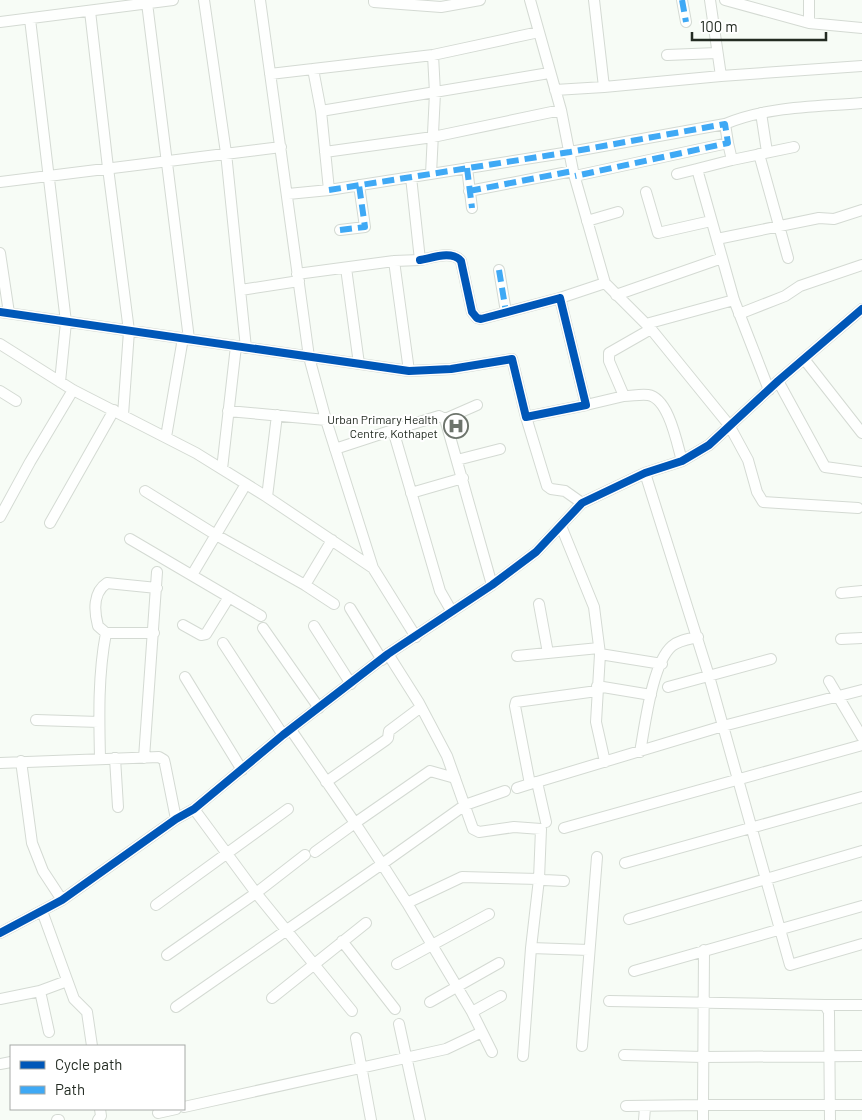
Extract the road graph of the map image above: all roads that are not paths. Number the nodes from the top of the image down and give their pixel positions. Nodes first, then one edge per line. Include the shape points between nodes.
1 (173, 0) edge
2 (204, 0) edge
3 (260, 0) edge
4 (374, 0) edge
5 (480, 0) edge
6 (530, 0) edge
7 (594, 0) edge
8 (682, 0) edge
9 (710, 0) edge
10 (725, 0) edge
11 (809, 0) edge
12 (148, 3) junction
13 (753, 4) edge
14 (90, 11) junction
15 (30, 19) junction
16 (0, 22) edge
17 (686, 22) dead end
18 (809, 23) junction
19 (862, 28) edge
20 (539, 32) junction
21 (717, 53) junction
22 (433, 55) junction
23 (667, 56) dead end
24 (862, 66) edge
25 (313, 69) junction
26 (549, 73) junction
27 (270, 74) junction
28 (721, 76) junction
29 (604, 87) junction
30 (555, 90) junction
31 (435, 93) junction
32 (862, 103) edge
33 (561, 110) junction
34 (321, 111) junction
35 (761, 114) junction
36 (725, 124) junction
37 (434, 137) junction
38 (728, 143) junction
39 (281, 146) junction
40 (794, 148) dead end
41 (325, 152) junction
42 (570, 152) junction
43 (763, 153) junction
44 (226, 154) junction
45 (732, 160) junction
46 (167, 161) junction
47 (108, 168) junction
48 (467, 168) junction
49 (697, 169) junction
50 (431, 174) junction
51 (574, 174) junction
52 (677, 174) dead end
53 (49, 176) junction
54 (411, 177) junction
55 (0, 182) edge
56 (359, 185) junction
57 (329, 190) junction
58 (469, 191) junction
59 (646, 192) dead end
60 (288, 194) junction
61 (472, 208) dead end
62 (862, 210) edge
63 (618, 212) dead end
64 (587, 221) junction
65 (711, 221) junction
66 (780, 226) junction
67 (340, 230) dead end
68 (717, 239) junction
69 (0, 253) edge
70 (722, 258) junction
71 (788, 258) dead end
72 (420, 260) junction
73 (394, 261) junction
74 (862, 265) edge
75 (346, 268) junction
76 (499, 270) dead end
77 (298, 277) junction
78 (605, 283) junction
79 (241, 290) junction
80 (616, 295) junction
81 (560, 298) junction
82 (734, 300) junction
83 (862, 309) edge
84 (506, 312) junction
85 (4, 313) edge
86 (739, 314) junction
87 (66, 322) junction
88 (648, 326) junction
89 (128, 331) junction
90 (186, 339) junction
91 (0, 344) edge
92 (241, 347) junction
93 (309, 357) junction
94 (804, 359) junction
95 (359, 364) junction
96 (409, 371) junction
97 (778, 381) junction
98 (60, 382) junction
99 (72, 390) junction
100 (769, 390) junction
101 (0, 391) edge
102 (624, 396) junction
103 (16, 401) dead end
104 (477, 405) dead end
105 (586, 405) junction
106 (228, 410) junction
107 (119, 413) junction
108 (277, 415) junction
109 (526, 417) junction
110 (445, 419) junction
111 (326, 420) junction
112 (729, 425) junction
113 (393, 430) junction
114 (862, 433) edge
115 (166, 436) junction
116 (335, 449) junction
117 (500, 449) dead end
118 (457, 460) junction
119 (682, 461) junction
120 (222, 469) junction
121 (862, 472) edge
122 (645, 473) junction
123 (463, 478) junction
124 (246, 484) junction
125 (145, 491) dead end
126 (411, 492) junction
127 (267, 497) junction
128 (582, 503) junction
129 (3, 505) edge
130 (858, 508) dead end
131 (0, 517) edge
132 (50, 523) dead end
133 (561, 526) junction
134 (216, 535) junction
135 (130, 538) dead end
136 (332, 540) junction
137 (372, 568) junction
138 (157, 572) dead end
139 (192, 575) junction
140 (305, 585) junction
141 (492, 585) junction
142 (157, 588) junction
143 (862, 591) edge
144 (841, 593) dead end
145 (229, 597) junction
146 (334, 604) dead end
147 (539, 604) dead end
148 (350, 608) dead end
149 (452, 612) junction
150 (261, 616) dead end
151 (183, 625) dead end
152 (314, 626) dead end
153 (263, 628) dead end
154 (106, 633) junction
155 (154, 633) junction
156 (416, 637) junction
157 (698, 637) junction
158 (862, 638) edge
159 (841, 639) dead end
160 (223, 643) dead end
161 (599, 651) junction
162 (548, 653) junction
163 (517, 656) dead end
164 (385, 657) junction
165 (771, 659) dead end
166 (662, 664) junction
167 (709, 676) junction
168 (186, 677) dead end
169 (829, 682) dead end
170 (351, 684) junction
171 (668, 687) dead end
172 (597, 689) junction
173 (862, 690) edge
174 (651, 695) junction
175 (838, 696) junction
176 (319, 708) junction
177 (421, 708) junction
178 (36, 720) dead end
179 (99, 722) junction
180 (723, 726) junction
181 (287, 732) junction
182 (862, 737) edge
183 (862, 745) edge
184 (640, 752) junction
185 (100, 758) junction
186 (115, 758) junction
187 (144, 758) junction
188 (21, 761) junction
189 (0, 762) edge
190 (605, 762) junction
191 (242, 770) junction
192 (455, 778) junction
193 (738, 779) junction
194 (326, 782) junction
195 (533, 783) junction
196 (517, 788) dead end
197 (505, 791) dead end
198 (862, 797) edge
199 (464, 805) junction
200 (118, 807) dead end
201 (194, 808) junction
202 (288, 809) dead end
203 (176, 818) junction
204 (546, 822) dead end
205 (355, 823) junction
206 (564, 828) dead end
207 (752, 828) junction
208 (862, 851) edge
209 (226, 854) junction
210 (597, 857) dead end
211 (625, 863) dead end
212 (382, 864) junction
213 (540, 878) junction
214 (766, 879) junction
215 (564, 881) dead end
216 (256, 893) junction
217 (62, 900) junction
218 (407, 903) junction
219 (156, 905) dead end
220 (862, 906) edge
221 (42, 911) junction
222 (490, 914) dead end
223 (628, 919) dead end
224 (366, 923) dead end
225 (780, 929) junction
226 (286, 930) junction
227 (0, 933) edge
228 (342, 941) junction
229 (862, 944) edge
230 (431, 946) junction
231 (531, 948) junction
232 (589, 950) junction
233 (704, 950) junction
234 (167, 955) dead end
235 (499, 963) dead end
236 (315, 964) junction
237 (397, 964) dead end
238 (634, 971) dead end
239 (67, 981) junction
240 (457, 987) junction
241 (40, 991) junction
242 (501, 996) dead end
243 (272, 998) dead end
244 (0, 999) edge
245 (609, 1001) dead end
246 (430, 1002) dead end
247 (704, 1003) junction
248 (825, 1005) junction
249 (862, 1006) edge
250 (176, 1007) dead end
251 (395, 1009) dead end
252 (352, 1010) dead end
253 (472, 1012) junction
254 (399, 1024) dead end
255 (49, 1032) dead end
256 (482, 1032) junction
257 (356, 1038) dead end
258 (92, 1045) edge
259 (582, 1046) dead end
260 (492, 1052) dead end
261 (624, 1055) dead end
262 (830, 1055) junction
263 (523, 1056) dead end
264 (862, 1056) edge
265 (703, 1057) junction
266 (406, 1058) junction
267 (361, 1067) junction
268 (702, 1105) junction
269 (830, 1105) junction
270 (862, 1105) edge
271 (626, 1106) dead end
272 (648, 1106) junction
273 (185, 1107) edge
274 (172, 1110) edge
275 (158, 1113) dead end
276 (371, 1120) edge
277 (420, 1120) edge
278 (644, 1120) edge
279 (703, 1120) edge
280 (830, 1120) edge

1 - 12 street
2 - 44 street
3 - 27 street
4 - 5 street via 441,7
6 - 20 street
7 - 29 street
8 - 17 street
9 - 21 street
10 - 13 street
11 - 18 street
12 - 14 street
12 - 46 street
13 - 18 street
14 - 15 street
14 - 47 street
15 - 16 street
15 - 53 street
18 - 19 street
20 - 22 street
20 - 26 street
21 - 23 street
21 - 28 street
22 - 25 street
22 - 31 street
24 - 28 street
25 - 27 street
25 - 34 street
26 - 30 street
26 - 31 street
27 - 39 street
28 - 29 street
29 - 30 street
30 - 33 street
31 - 34 street
31 - 37 street
32 - 35 street
33 - 37 street
33 - 42 street
34 - 41 street
35 - 36 street
35 - 43 street
36 - 38 street
36 - 42 street
37 - 41 street
37 - 50 street
38 - 45 street
38 - 51 street
39 - 44 street
39 - 60 street
40 - 43 street
41 - 57 street
42 - 48 street
42 - 51 street
43 - 45 street
43 - 66 street
44 - 46 street
44 - 79 street
45 - 49 street
46 - 47 street
46 - 90 street
47 - 53 street
47 - 89 street
48 - 50 street
48 - 58 street
49 - 52 street
49 - 65 street
50 - 54 street
51 - 58 street
51 - 64 street
53 - 55 street
53 - 87 street
54 - 56 street
54 - 72 street
56 - 57 street
56 - 67 street via 365,227
57 - 60 street
58 - 61 street
59 - 65 street via 658,233
60 - 77 street
62 - 66 street via 834,219 819,218
63 - 64 street
64 - 78 street
65 - 68 street
66 - 68 street
66 - 71 street
68 - 70 street
69 - 85 street
70 - 80 street
70 - 82 street
72 - 73 street
72 - 84 street via 458,258 474,316 481,319
73 - 75 street
73 - 96 street
74 - 86 street via 800,286 785,296
75 - 77 street
75 - 95 street
76 - 84 street
77 - 79 street
77 - 93 street
78 - 80 street
78 - 81 street
79 - 92 street
80 - 88 street
81 - 84 street
81 - 105 street
82 - 86 street
82 - 88 street
83 - 94 street
85 - 87 street
86 - 100 street
87 - 89 street
87 - 98 street
88 - 102 street via 609,353 609,361
88 - 112 street
89 - 90 street
89 - 107 street
90 - 92 street
90 - 115 street
91 - 98 street
92 - 93 street
92 - 106 street
93 - 95 street
93 - 111 street
94 - 97 street
94 - 114 street
95 - 96 street
96 - 109 street via 450,369 512,359
97 - 100 street
97 - 121 street via 825,467
98 - 99 street
99 - 107 street
99 - 129 street
100 - 112 street
101 - 103 street
102 - 105 street
102 - 119 street via 649,395 657,399 669,417
104 - 110 street
105 - 109 street
106 - 108 street
106 - 120 street
107 - 115 street
107 - 132 street
108 - 111 street
108 - 127 street
109 - 128 street via 547,486 565,491
110 - 113 street via 439,416
110 - 118 street
111 - 116 street
112 - 119 street via 709,445
112 - 130 street via 748,460 763,502
113 - 116 street
113 - 126 street
115 - 120 street
116 - 137 street
117 - 118 street
118 - 123 street
119 - 122 street
120 - 124 street
122 - 128 street
122 - 157 street
123 - 126 street
123 - 141 street
124 - 127 street
124 - 134 street
125 - 134 street
126 - 149 street via 440,591
127 - 136 street
128 - 133 street
129 - 131 street
133 - 141 street via 536,552
133 - 161 street via 594,608
134 - 139 street
134 - 140 street
135 - 139 street
136 - 137 street
136 - 140 street
137 - 156 street
138 - 142 street
139 - 145 street
140 - 146 street
141 - 149 street
142 - 154 street via 107,583 100,588 96,621
142 - 155 street
143 - 144 street
145 - 150 street
145 - 151 street via 206,634 201,635
147 - 162 street
148 - 164 street
149 - 156 street
152 - 170 street
153 - 176 street
154 - 155 street
154 - 179 street
155 - 187 street
156 - 164 street
157 - 166 street via 673,645
157 - 167 street
158 - 159 street
160 - 181 street
161 - 162 street
161 - 166 street
161 - 172 street
162 - 163 street
164 - 170 street
164 - 177 street
165 - 167 street
166 - 174 street
167 - 171 street
167 - 180 street
168 - 191 street
169 - 175 street
170 - 176 street
172 - 174 street
172 - 190 street via 596,722
172 - 195 street via 516,702
173 - 175 street
174 - 184 street
175 - 180 street
175 - 182 street
176 - 181 street
177 - 192 street
177 - 194 street via 389,731 386,740
178 - 179 street
179 - 185 street
180 - 184 street
180 - 193 street
181 - 191 street
181 - 194 street
183 - 193 street
184 - 190 street
185 - 186 street
185 - 188 street
186 - 187 street
186 - 200 street
187 - 203 street via 164,760
188 - 189 street
188 - 217 street via 32,842 43,871
190 - 195 street
191 - 201 street
192 - 199 street
192 - 205 street via 430,771
193 - 206 street
193 - 207 street
194 - 205 street
195 - 196 street
195 - 204 street
197 - 199 street
198 - 207 street
199 - 212 street
199 - 213 street via 470,824 479,832 514,827 541,829
201 - 203 street
201 - 209 street
202 - 209 street
203 - 217 street
205 - 212 street
205 - 216 street
207 - 211 street
207 - 214 street
208 - 214 street
209 - 216 street
209 - 219 street
210 - 232 street
212 - 218 street
212 - 226 street
213 - 215 street
213 - 218 street via 462,877
213 - 231 street
214 - 223 street
214 - 225 street
216 - 226 street
216 - 234 street
217 - 221 street
218 - 230 street
220 - 225 street
221 - 227 street
221 - 239 street
222 - 230 street
224 - 228 street
225 - 229 street via 790,965
225 - 233 street
226 - 236 street
226 - 250 street
228 - 236 street
228 - 251 street
230 - 237 street
230 - 240 street
231 - 232 street
231 - 263 street
232 - 259 street
233 - 238 street
233 - 247 street
235 - 240 street
236 - 243 street
236 - 252 street
239 - 241 street
239 - 258 street via 74,999 87,1012
240 - 246 street
240 - 253 street
241 - 244 street
241 - 255 street
242 - 253 street
245 - 247 street
247 - 248 street
247 - 265 street
248 - 249 street
248 - 262 street via 829,1012
253 - 256 street
254 - 266 street
256 - 260 street
256 - 266 street via 446,1049
257 - 267 street
261 - 265 street
262 - 264 street
262 - 265 street
262 - 269 street
265 - 268 street
266 - 267 street
266 - 277 street
267 - 273 street
267 - 276 street
268 - 269 street
268 - 272 street
268 - 279 street
269 - 270 street
269 - 280 street
271 - 272 street
272 - 278 street
274 - 275 street

